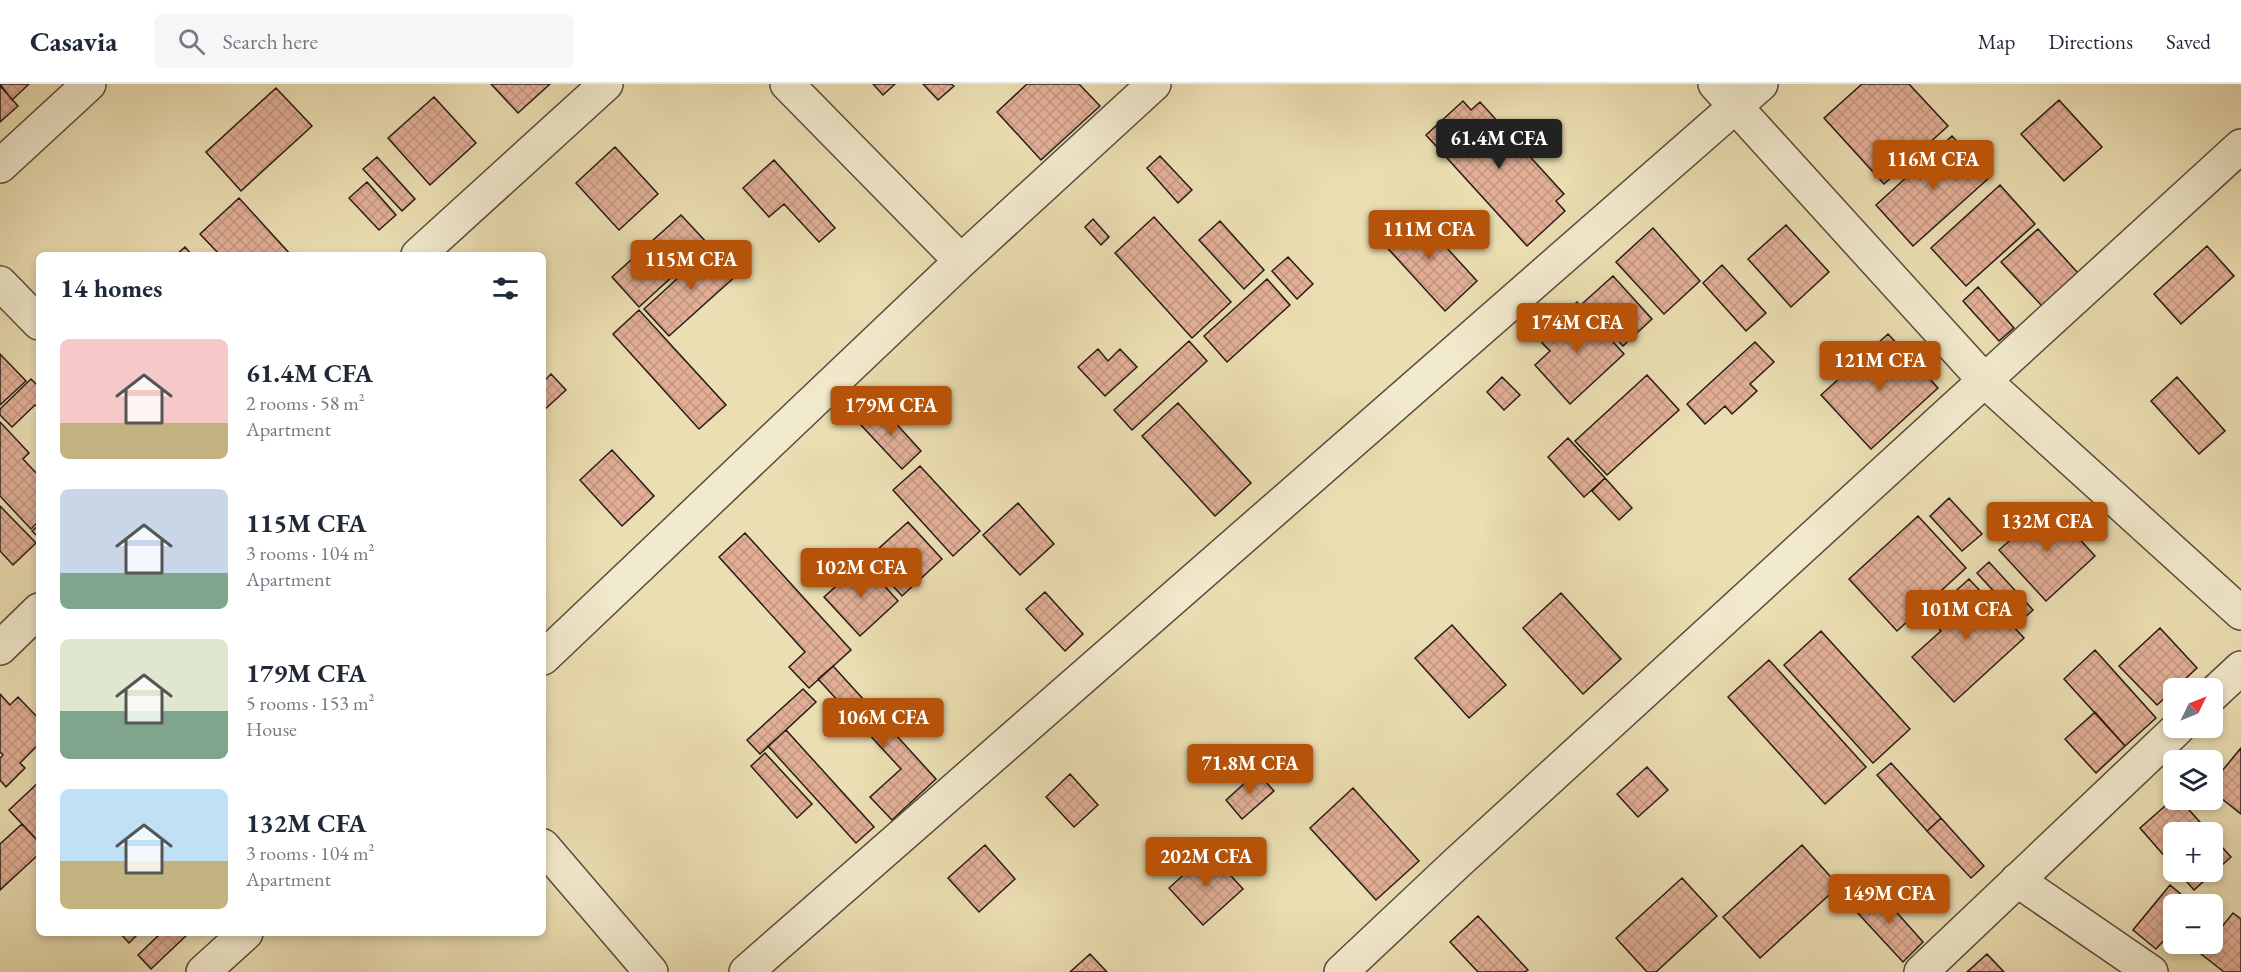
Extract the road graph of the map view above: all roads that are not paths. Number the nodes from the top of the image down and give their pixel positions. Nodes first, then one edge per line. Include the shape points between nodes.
1 (89, 84) edge
2 (606, 84) edge
3 (787, 84) edge
4 (1154, 84) edge
5 (1761, 84) edge
6 (1725, 95) edge
7 (2241, 146) edge
8 (0, 166) edge
9 (421, 252) edge
10 (961, 261) junction
11 (0, 283) edge
12 (36, 320) edge
13 (1986, 382) junction
14 (36, 613) edge
15 (2241, 613) edge
16 (0, 648) edge
17 (546, 655) edge
18 (2241, 668) edge
19 (2223, 685) edge
20 (2167, 738) edge
21 (546, 850) edge
22 (2018, 880) junction
23 (243, 936) edge
24 (203, 972) edge
25 (651, 972) edge
26 (746, 972) edge
27 (1341, 972) edge
28 (1921, 972) edge
29 (2151, 972) edge

1 - 8 street
2 - 9 street
3 - 10 street
4 - 10 street
5 - 6 street
6 - 13 street
6 - 26 street
7 - 13 street
10 - 17 street
11 - 12 street
13 - 15 street
13 - 27 street
14 - 16 street
18 - 19 street
20 - 22 street
21 - 25 street
22 - 28 street
22 - 29 street
23 - 24 street

